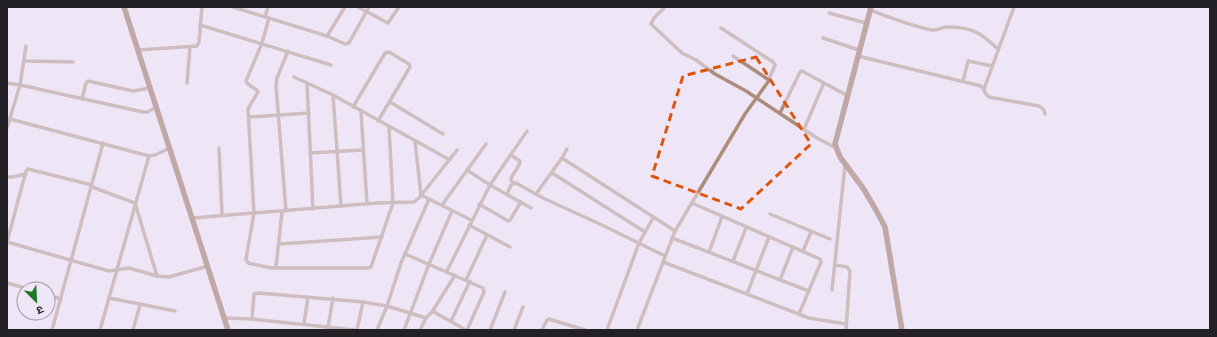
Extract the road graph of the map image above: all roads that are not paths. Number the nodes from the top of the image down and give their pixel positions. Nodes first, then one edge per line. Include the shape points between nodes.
1 (124, 7) edge
2 (202, 7) edge
3 (233, 7) edge
4 (268, 7) edge
5 (344, 7) edge
6 (358, 7) edge
7 (369, 7) edge
8 (399, 7) edge
9 (665, 7) edge
10 (1014, 7) edge
11 (871, 8) edge
12 (366, 11) junction
13 (829, 13) dead end
14 (267, 18) junction
15 (866, 23) junction
16 (200, 25) junction
17 (721, 28) dead end
18 (328, 36) junction
19 (823, 38) dead end
20 (262, 43) junction
21 (26, 46) dead end
22 (190, 47) junction
23 (998, 49) junction
24 (138, 50) junction
25 (288, 51) junction
26 (858, 53) junction
27 (733, 56) dead end
28 (24, 61) junction
29 (73, 62) dead end
30 (331, 65) dead end
31 (992, 66) junction
32 (294, 77) dead end
33 (769, 80) junction
34 (963, 81) junction
35 (7, 83) edge
36 (187, 83) dead end
37 (307, 83) junction
38 (824, 83) junction
39 (20, 85) junction
40 (150, 88) junction
41 (984, 89) junction
42 (333, 95) junction
43 (848, 96) junction
44 (756, 98) junction
45 (82, 99) junction
46 (390, 102) junction
47 (157, 107) junction
48 (353, 107) junction
49 (361, 112) junction
50 (309, 113) junction
51 (780, 113) junction
52 (1045, 114) dead end
53 (278, 115) junction
54 (249, 117) junction
55 (10, 119) junction
56 (378, 121) junction
57 (389, 127) junction
58 (7, 128) edge
59 (804, 129) junction
60 (527, 131) dead end
61 (443, 134) dead end
62 (415, 141) junction
63 (103, 143) junction
64 (486, 144) dead end
65 (170, 148) junction
66 (219, 148) dead end
67 (836, 148) junction
68 (568, 149) dead end
69 (363, 150) junction
70 (458, 150) dead end
71 (337, 151) junction
72 (310, 153) junction
73 (511, 155) junction
74 (149, 156) junction
75 (562, 158) junction
76 (450, 160) junction
77 (845, 164) junction
78 (467, 170) junction
79 (552, 173) junction
80 (26, 174) junction
81 (7, 177) edge
82 (514, 183) junction
83 (490, 185) junction
84 (92, 186) junction
85 (507, 194) junction
86 (536, 194) junction
87 (421, 195) junction
88 (429, 198) junction
89 (521, 202) junction
90 (393, 203) junction
91 (692, 203) junction
92 (135, 204) junction
93 (367, 204) junction
94 (479, 204) junction
95 (340, 206) junction
96 (442, 206) junction
97 (531, 208) dead end
98 (313, 209) junction
99 (284, 211) junction
100 (452, 211) junction
101 (254, 213) junction
102 (770, 214) dead end
103 (222, 215) junction
104 (722, 217) junction
105 (193, 218) junction
106 (653, 218) junction
107 (471, 220) junction
108 (469, 226) junction
109 (746, 228) junction
110 (645, 232) junction
111 (675, 232) junction
112 (811, 232) junction
113 (487, 235) junction
114 (382, 237) junction
115 (769, 237) junction
116 (672, 238) junction
117 (830, 239) dead end
118 (7, 242) edge
119 (639, 243) junction
120 (279, 244) junction
121 (510, 247) dead end
122 (793, 247) junction
123 (803, 251) junction
124 (709, 252) junction
125 (405, 254) junction
126 (665, 256) junction
127 (72, 260) junction
128 (663, 262) junction
129 (733, 262) junction
130 (429, 264) junction
131 (835, 265) junction
132 (208, 266) junction
133 (274, 268) junction
134 (117, 270) junction
135 (446, 271) junction
136 (756, 271) junction
137 (455, 275) junction
138 (157, 276) junction
139 (468, 280) junction
140 (780, 280) junction
141 (832, 290) dead end
142 (809, 291) junction
143 (505, 292) dead end
144 (747, 294) junction
145 (308, 296) junction
146 (56, 297) edge
147 (109, 298) junction
148 (333, 298) junction
149 (61, 299) junction
150 (363, 302) junction
151 (140, 305) junction
152 (387, 306) junction
153 (523, 307) dead end
154 (175, 311) dead end
155 (432, 312) junction
156 (412, 313) junction
157 (800, 314) junction
158 (224, 318) junction
159 (426, 318) junction
160 (252, 319) junction
161 (451, 321) junction
162 (304, 324) junction
163 (846, 324) junction
164 (328, 327) junction
165 (52, 330) edge
166 (100, 330) edge
167 (133, 330) edge
168 (228, 330) edge
169 (356, 330) edge
170 (377, 330) edge
171 (404, 330) edge
172 (420, 330) edge
173 (467, 330) edge
174 (490, 330) edge
175 (514, 330) edge
176 (542, 330) edge
177 (585, 330) edge
178 (607, 330) edge
179 (637, 330) edge
180 (846, 330) edge
181 (902, 330) edge

1 - 24 street
2 - 16 street
3 - 14 street
4 - 14 street
5 - 18 street
6 - 12 street
7 - 12 street
8 - 12 street via 388,23
9 - 44 street via 652,20 652,26 682,53
10 - 23 street
11 - 15 street
11 - 23 street via 923,28 937,30 945,26 974,30
12 - 18 street via 349,43 345,44
13 - 15 street
14 - 18 street
14 - 20 street
15 - 26 street
16 - 20 street
16 - 22 street via 198,44
17 - 33 street via 773,62 775,66
19 - 26 street
20 - 25 street
20 - 54 street via 246,81 258,92 249,106
21 - 28 street
22 - 24 street
22 - 36 street
23 - 31 street
24 - 40 street
25 - 30 street
25 - 53 street via 276,83
26 - 34 street
26 - 43 street
27 - 33 street
28 - 29 street
28 - 39 street
31 - 34 street via 968,61
31 - 41 street
32 - 37 street
33 - 44 street
34 - 41 street
35 - 39 street
37 - 42 street
37 - 50 street
38 - 43 street
38 - 51 street via 800,72
38 - 59 street
39 - 45 street
39 - 55 street
40 - 45 street via 134,91 88,81
40 - 47 street
41 - 52 street via 989,97 1039,106
42 - 48 street
42 - 71 street
43 - 67 street via 835,140
44 - 51 street
44 - 91 street
45 - 47 street via 143,112
46 - 48 street via 410,67 388,51
46 - 56 street
46 - 61 street
47 - 65 street
48 - 49 street
49 - 56 street
49 - 69 street
50 - 53 street
50 - 72 street
51 - 59 street
53 - 54 street
53 - 99 street
54 - 101 street
55 - 58 street
55 - 63 street
56 - 57 street
57 - 62 street
57 - 90 street
59 - 67 street
60 - 73 street
62 - 76 street
62 - 87 street
63 - 74 street
63 - 84 street
64 - 78 street
65 - 74 street
65 - 105 street
66 - 103 street
67 - 77 street
68 - 75 street
69 - 71 street
69 - 93 street
70 - 76 street
71 - 72 street
71 - 95 street
72 - 98 street
73 - 82 street via 520,161 511,178
73 - 83 street
74 - 92 street
75 - 79 street
75 - 106 street
76 - 87 street
77 - 131 street
77 - 181 street via 863,188 885,227
78 - 83 street
78 - 96 street
79 - 86 street
79 - 110 street
80 - 81 street
80 - 84 street via 29,168
80 - 118 street
82 - 85 street
82 - 86 street
83 - 85 street
83 - 94 street
84 - 92 street
84 - 127 street
85 - 89 street
86 - 119 street
87 - 88 street
87 - 90 street via 414,202
88 - 96 street
88 - 125 street
89 - 94 street via 508,221
89 - 97 street
90 - 93 street
90 - 114 street
91 - 104 street
91 - 111 street
92 - 134 street
92 - 138 street
93 - 95 street
94 - 107 street
95 - 98 street
96 - 100 street
98 - 99 street
99 - 101 street
99 - 120 street
100 - 107 street
100 - 130 street
101 - 103 street
101 - 133 street via 247,261
102 - 112 street
103 - 105 street
104 - 109 street
104 - 124 street
105 - 132 street
106 - 110 street
106 - 111 street
107 - 108 street
108 - 113 street
108 - 135 street
109 - 115 street
109 - 129 street
110 - 119 street
111 - 116 street
112 - 117 street
112 - 123 street
113 - 121 street
113 - 139 street
114 - 120 street
114 - 133 street via 373,264 369,268
115 - 122 street
115 - 136 street
116 - 124 street
116 - 126 street
118 - 127 street
119 - 126 street
119 - 178 street
120 - 133 street via 277,264
122 - 123 street
122 - 140 street
123 - 142 street via 821,261
124 - 129 street
125 - 130 street
125 - 152 street
126 - 128 street
127 - 134 street via 109,271
127 - 149 street
128 - 144 street
128 - 179 street
129 - 136 street
130 - 135 street
130 - 156 street
131 - 141 street
131 - 163 street via 847,267 850,271
132 - 138 street via 176,276
132 - 158 street
134 - 138 street via 129,268
134 - 147 street
135 - 137 street
136 - 140 street
136 - 144 street
137 - 139 street
137 - 155 street
139 - 161 street
139 - 173 street via 484,290
140 - 142 street
142 - 157 street
143 - 174 street
144 - 157 street
145 - 148 street
145 - 160 street via 256,293
145 - 162 street
146 - 149 street
147 - 151 street
147 - 166 street
148 - 150 street
148 - 164 street
149 - 165 street
150 - 152 street
150 - 169 street
151 - 154 street
151 - 167 street
152 - 156 street
152 - 170 street
153 - 175 street
155 - 159 street
155 - 161 street
156 - 159 street
156 - 171 street
157 - 163 street via 817,320
158 - 160 street
158 - 168 street
159 - 172 street
160 - 162 street
161 - 173 street
162 - 164 street
163 - 180 street
164 - 169 street
176 - 177 street via 549,319

